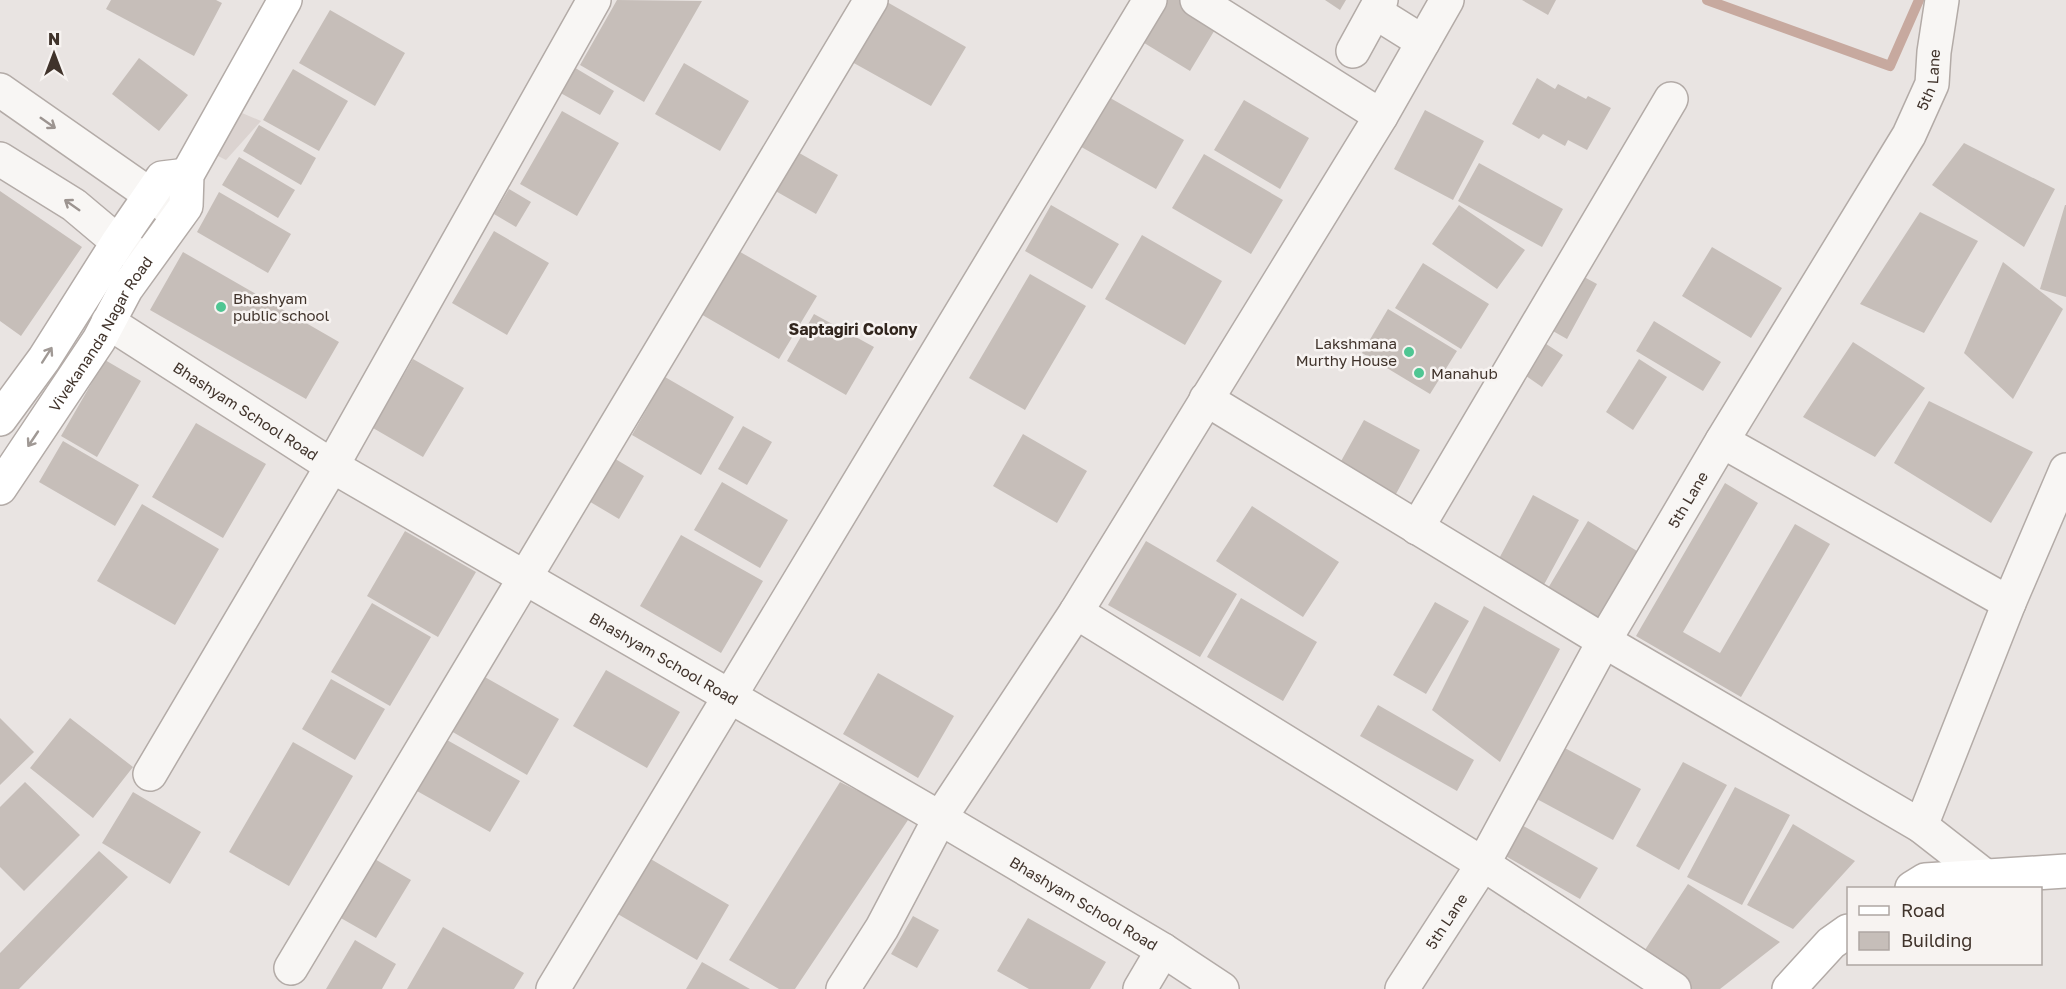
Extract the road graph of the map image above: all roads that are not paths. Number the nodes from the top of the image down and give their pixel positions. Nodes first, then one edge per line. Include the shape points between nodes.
1 (285, 0) edge
2 (594, 0) edge
3 (871, 0) edge
4 (1150, 0) edge
5 (1197, 0) edge
6 (1942, 0) edge
7 (1435, 4) edge
8 (1378, 6) edge
9 (1423, 42) junction
10 (1353, 51) dead end
11 (0, 90) edge
12 (1671, 99) dead end
13 (1382, 116) junction
14 (0, 159) edge
15 (187, 175) junction
16 (151, 195) junction
17 (179, 215) junction
18 (118, 242) junction
19 (146, 262) junction
20 (108, 322) junction
21 (1206, 399) junction
22 (0, 419) edge
23 (1722, 441) junction
24 (332, 466) junction
25 (2066, 470) edge
26 (0, 488) edge
27 (1417, 528) junction
28 (525, 578) junction
29 (2009, 603) junction
30 (1076, 612) junction
31 (1604, 641) junction
32 (730, 697) junction
33 (150, 774) dead end
34 (940, 818) junction
35 (1921, 826) junction
36 (1483, 864) junction
37 (2066, 871) edge
38 (1985, 876) junction
39 (1914, 887) edge
40 (1847, 932) edge
41 (1163, 950) junction
42 (291, 968) dead end
43 (554, 989) edge
44 (843, 989) edge
45 (1140, 989) edge
46 (1222, 989) edge
47 (1402, 989) edge
48 (1674, 989) edge
49 (1789, 989) edge

1 - 15 street, Vivekananda Nagar Road
2 - 24 street
3 - 28 street
4 - 32 street
5 - 13 street
6 - 23 street, 5th Lane via 1932,84 1909,135
7 - 9 street
8 - 9 street
8 - 10 street
9 - 13 street
11 -> 16 street
12 - 27 street
13 - 21 street
18 -> 14 street via 74,205
15 - 16 street via 162,178
15 - 17 street, Vivekananda Nagar Road via 186,206
16 - 17 street
16 - 18 street
17 - 19 street, Vivekananda Nagar Road
18 - 19 street
22 -> 18 street via 44,359
19 - 20 street, Vivekananda Nagar Road
20 - 24 street, Bhashyam School Road
20 -> 26 street, Vivekananda Nagar Road
21 - 27 street
21 - 30 street
23 - 29 street
23 - 31 street, 5th Lane
24 - 28 street, Bhashyam School Road
24 - 33 street
25 - 29 street
27 - 31 street
28 - 32 street, Bhashyam School Road
28 - 42 street
29 - 35 street
30 - 34 street
30 - 36 street
31 - 35 street
31 - 36 street, 5th Lane
32 - 34 street, Bhashyam School Road
32 - 43 street
34 - 41 street, Bhashyam School Road
34 - 44 street via 882,928
35 - 38 street
36 - 47 street, 5th Lane
36 - 48 street
37 - 38 street
38 - 39 street via 1925,880
40 - 49 street via 1831,943
41 - 45 street
41 - 46 street, Bhashyam School Road

